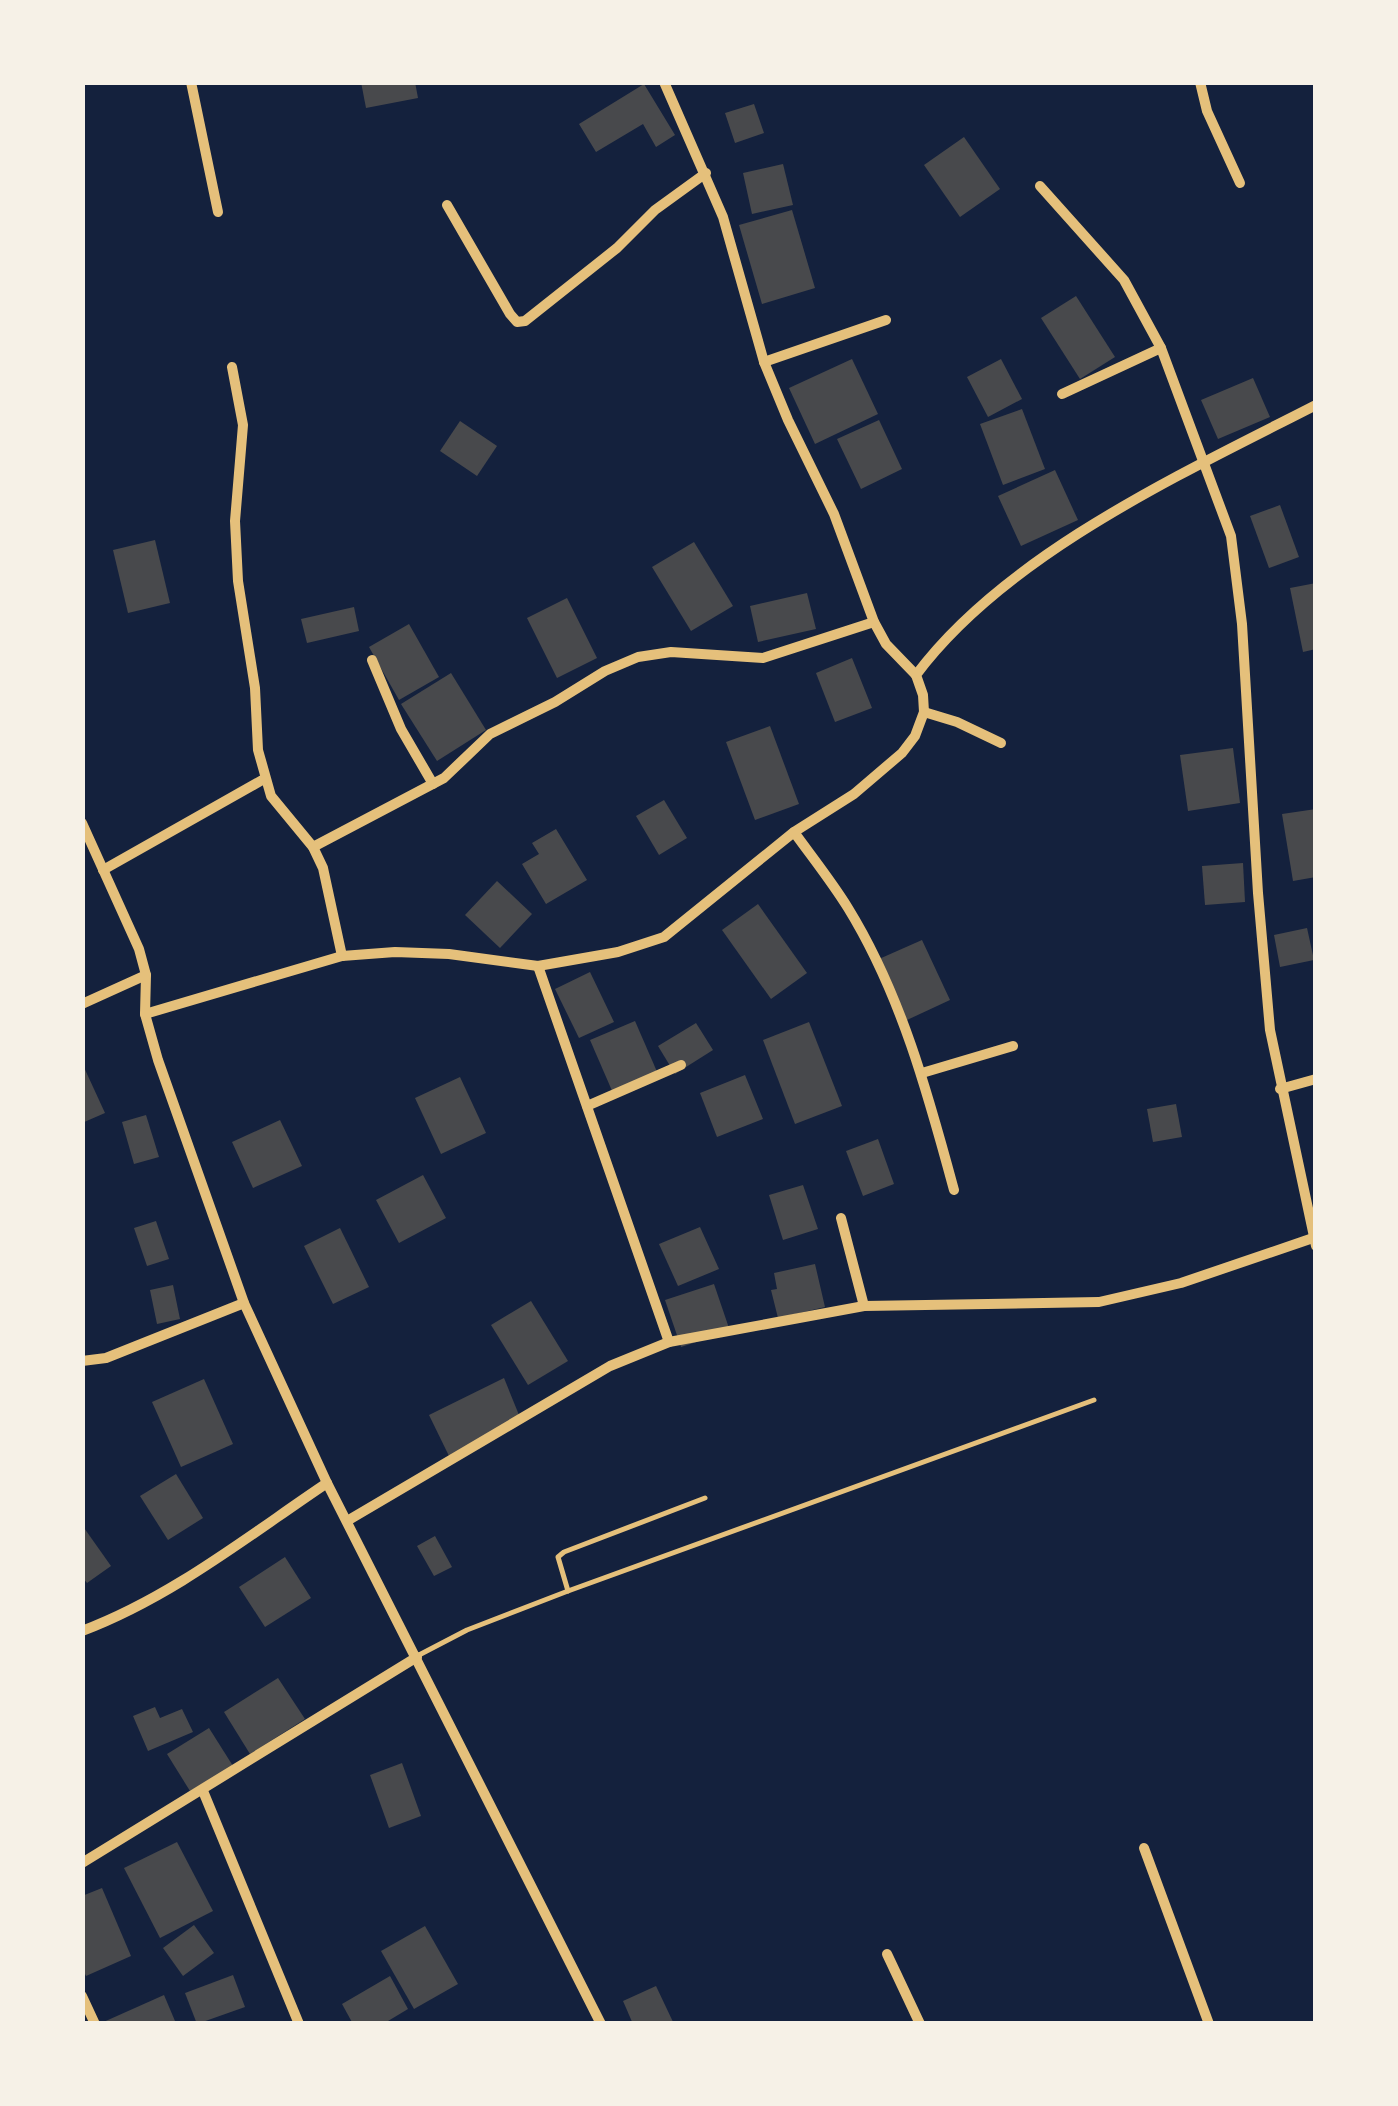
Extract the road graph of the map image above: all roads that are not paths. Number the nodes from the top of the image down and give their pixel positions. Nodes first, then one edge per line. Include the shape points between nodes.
1 (192, 82) edge
2 (664, 82) edge
3 (1200, 82) edge
4 (706, 173) junction
5 (1240, 183) dead end
6 (1040, 186) dead end
7 (447, 205) dead end
8 (218, 212) dead end
9 (886, 320) dead end
10 (1161, 348) junction
11 (764, 362) junction
12 (232, 367) dead end
13 (1062, 394) dead end
14 (1316, 405) edge
15 (1205, 462) junction
16 (874, 622) junction
17 (372, 660) dead end
18 (916, 675) junction
19 (924, 712) junction
20 (1001, 743) dead end
21 (264, 780) junction
22 (433, 784) junction
23 (82, 822) edge
24 (794, 832) junction
25 (313, 847) junction
26 (103, 870) junction
27 (342, 956) junction
28 (538, 966) junction
29 (146, 976) junction
30 (82, 1004) edge
31 (145, 1014) junction
32 (1014, 1046) dead end
33 (681, 1065) dead end
34 (922, 1073) junction
35 (1316, 1079) edge
36 (1280, 1089) junction
37 (587, 1106) junction
38 (954, 1190) dead end
39 (841, 1218) dead end
40 (1314, 1242) edge
41 (244, 1303) junction
42 (864, 1306) junction
43 (669, 1342) junction
44 (82, 1362) edge
45 (1094, 1400) dead end
46 (327, 1483) junction
47 (705, 1498) dead end
48 (348, 1520) junction
49 (568, 1591) junction
50 (82, 1631) edge
51 (417, 1656) junction
52 (203, 1791) junction
53 (1144, 1848) dead end
54 (82, 1863) edge
55 (887, 1954) dead end
56 (82, 1996) edge
57 (95, 2024) edge
58 (299, 2024) edge
59 (601, 2024) edge
60 (920, 2024) edge
61 (1208, 2024) edge

1 - 8 street
2 - 4 street
3 - 5 street
4 - 7 street via 517,322
4 - 11 street
6 - 10 street via 1124,280
9 - 11 street
10 - 13 street
10 - 15 street
11 - 16 street via 834,514
12 - 21 street via 243,424 234,521 238,581
14 - 15 street
15 - 18 street via 1044,556
15 - 36 street via 1238,569 1260,913
16 - 18 street
16 - 22 street via 763,658 670,652 638,657 490,734
17 - 22 street
18 - 19 street
19 - 20 street
19 - 24 street via 902,753
21 - 25 street
21 - 26 street
22 - 25 street
23 - 26 street
24 - 28 street via 664,937
24 - 34 street via 869,946
25 - 27 street
26 - 29 street
27 - 28 street via 449,954
27 - 31 street
28 - 37 street
29 - 30 street
29 - 31 street
31 - 41 street
32 - 34 street
33 - 37 street
34 - 38 street
35 - 36 street
36 - 40 street
37 - 43 street
39 - 42 street
40 - 42 street via 1099,1302
41 - 44 street
41 - 46 street
42 - 43 street
43 - 48 street via 610,1366
45 - 49 lane
46 - 48 street
46 - 50 street via 175,1586
47 - 49 lane via 564,1552 558,1564
48 - 51 street
49 - 51 lane
51 - 52 street
51 - 59 street
52 - 54 street
52 - 58 street
53 - 61 street
55 - 60 street
56 - 57 street

